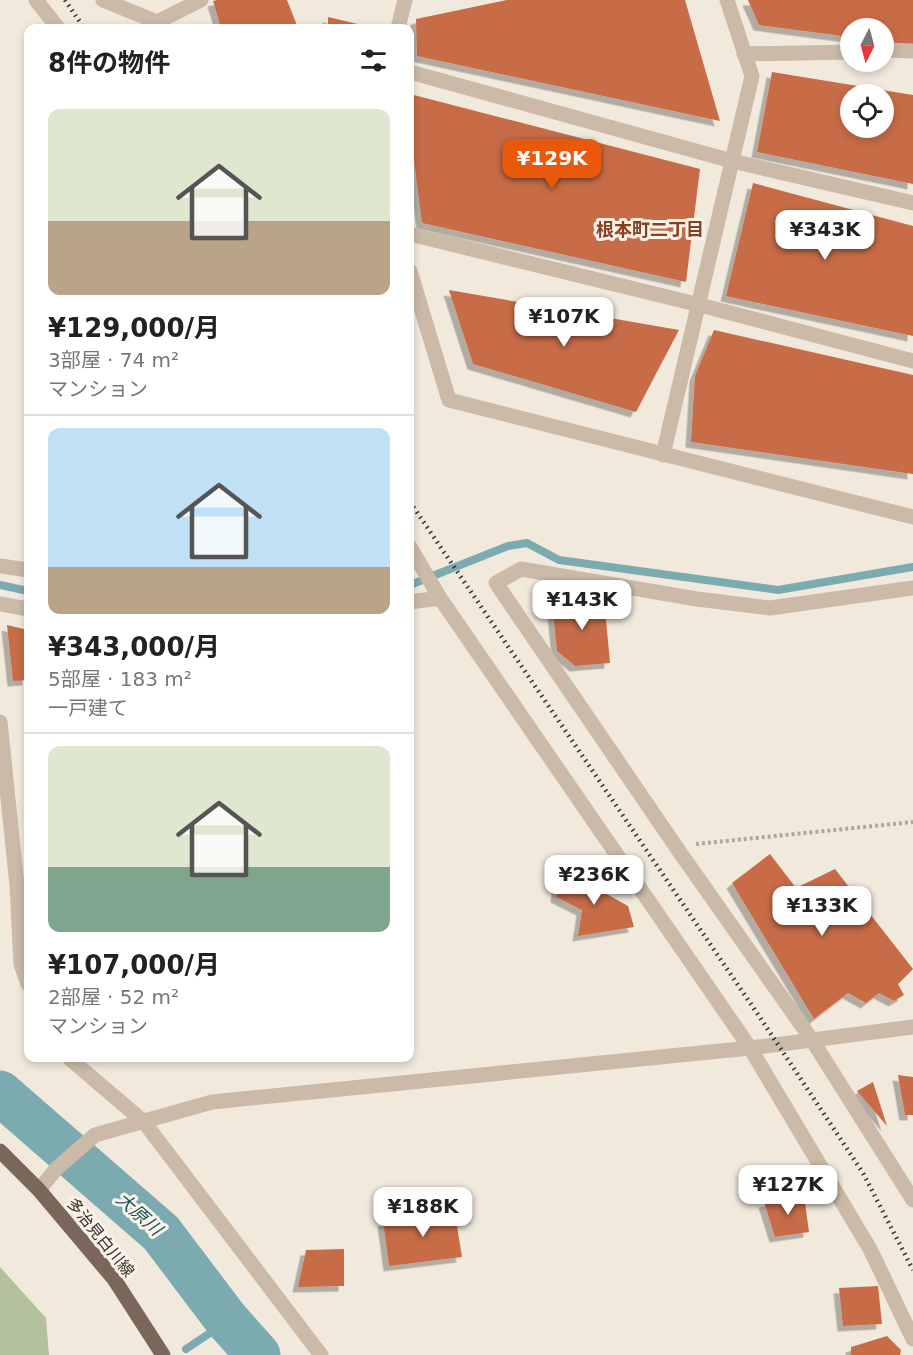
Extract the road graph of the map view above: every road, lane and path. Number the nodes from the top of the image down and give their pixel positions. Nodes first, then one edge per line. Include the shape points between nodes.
1 (36, 0) edge
2 (103, 0) edge
3 (201, 0) edge
4 (405, 0) edge
5 (727, 0) edge
6 (55, 24) edge
7 (399, 24) edge
8 (894, 50) edge
9 (913, 51) edge
10 (840, 52) edge
11 (744, 54) junction
12 (414, 73) edge
13 (732, 161) junction
14 (913, 203) edge
15 (414, 235) edge
16 (414, 284) edge
17 (700, 305) junction
18 (913, 361) edge
19 (663, 455) junction
20 (913, 517) edge
21 (414, 562) edge
22 (0, 566) edge
23 (24, 569) edge
24 (913, 588) edge
25 (440, 598) junction
26 (414, 601) edge
27 (0, 604) edge
28 (24, 608) edge
29 (0, 722) edge
30 (913, 822) edge
31 (681, 854) junction
32 (24, 973) edge
33 (913, 1027) edge
34 (812, 1040) junction
35 (750, 1048) junction
36 (74, 1062) edge
37 (144, 1122) junction
38 (0, 1151) edge
39 (39, 1190) junction
40 (913, 1200) edge
41 (913, 1339) edge
42 (163, 1355) edge
43 (321, 1355) edge

1 - 6 street
2 - 3 street via 157,22
4 - 7 street
5 - 11 street
8 - 9 street
10 - 11 street
11 - 13 street via 752,75
12 - 13 street
13 - 14 street
13 - 17 street
15 - 17 street
16 - 19 street via 449,400
17 - 18 street
17 - 19 street
19 - 20 street
21 - 25 street
22 - 23 street
24 - 31 street via 770,608 521,569 496,583
25 - 26 street
25 - 35 street
27 - 28 street
29 - 32 street
30 - 31 path via 693,845
31 - 34 street
33 - 34 street
34 - 35 street
34 - 40 street
35 - 37 street via 212,1102
35 - 41 street via 870,1249
36 - 37 street
37 - 39 street via 95,1135 56,1169
37 - 43 street
38 - 39 main road, 多治見白川線
39 - 42 main road, 多治見白川線 via 114,1279

